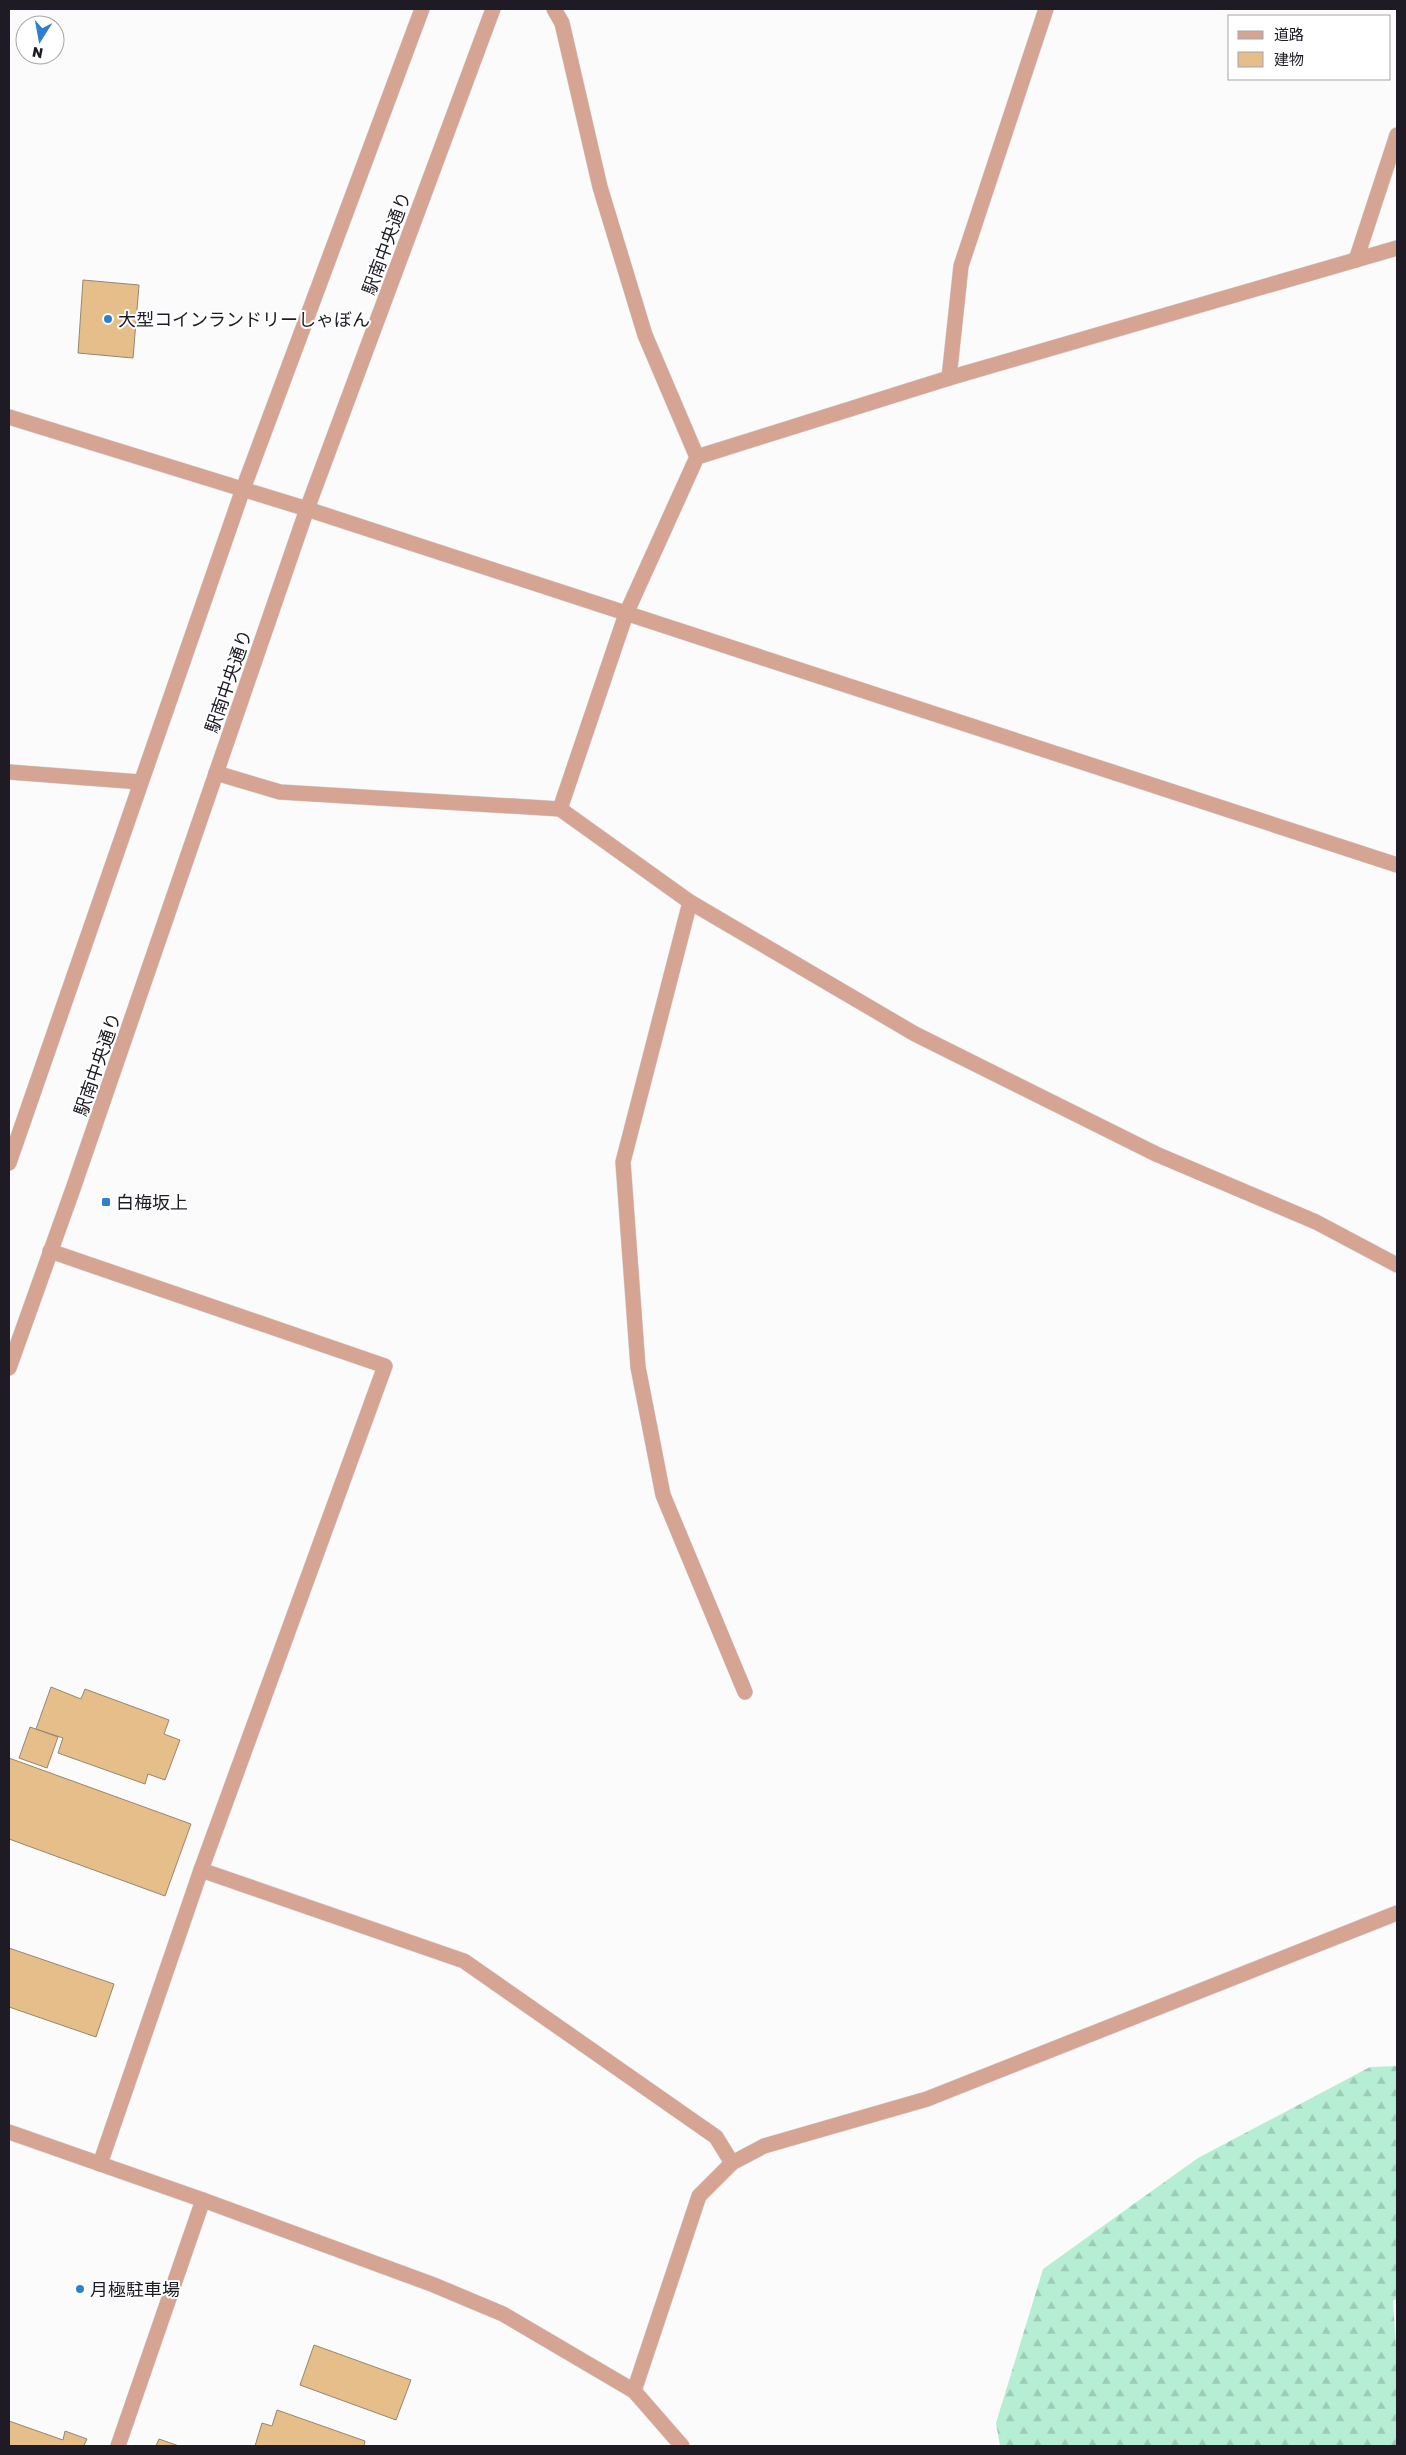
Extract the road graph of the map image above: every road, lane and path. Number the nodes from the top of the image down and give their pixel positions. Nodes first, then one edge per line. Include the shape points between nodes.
1 (422, 9) edge
2 (493, 9) edge
3 (554, 9) edge
4 (1046, 9) edge
5 (1397, 135) edge
6 (1397, 248) edge
7 (1356, 260) junction
8 (949, 378) junction
9 (9, 417) edge
10 (697, 457) junction
11 (243, 489) junction
12 (308, 509) junction
13 (626, 614) junction
14 (9, 772) edge
15 (216, 773) junction
16 (140, 782) junction
17 (560, 809) junction
18 (1397, 865) edge
19 (690, 902) junction
20 (9, 1163) edge
21 (50, 1251) junction
22 (1397, 1265) edge
23 (9, 1368) edge
24 (745, 1692) dead end
25 (201, 1870) junction
26 (1397, 1913) edge
27 (9, 2132) edge
28 (732, 2163) junction
29 (100, 2164) junction
30 (203, 2200) junction
31 (634, 2391) junction
32 (118, 2446) edge
33 (682, 2446) edge

1 - 11 street
2 - 12 street, 駅南中央通り
3 - 10 street via 562,23 600,187 645,335
4 - 8 street via 961,266
5 - 7 street
6 - 7 street
7 - 8 street
8 - 10 street
9 - 11 street
10 - 13 street
11 - 12 street
11 - 16 street
12 - 13 street
12 - 15 street, 駅南中央通り
13 - 17 street
13 - 18 street
14 - 16 street
15 - 17 street via 280,792
15 - 21 street, 駅南中央通り
16 - 20 street
17 - 19 street
19 - 22 street via 915,1034 1156,1154 1316,1222
19 - 24 street via 623,1162 638,1367 663,1495
21 - 23 street, 駅南中央通り
21 - 25 street via 385,1366
25 - 28 street via 464,1961 716,2137
25 - 29 street
26 - 28 street via 926,2099 764,2146
27 - 29 street
28 - 31 street via 699,2196
29 - 30 street
30 - 31 street via 434,2285 503,2314
30 - 32 street
31 - 33 street

